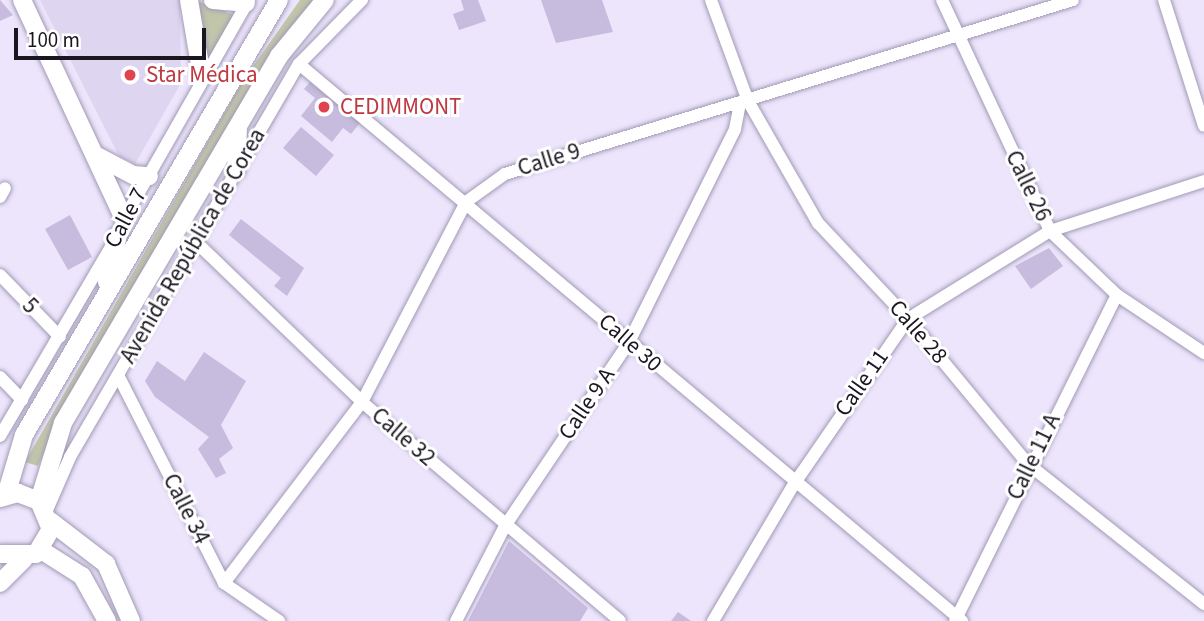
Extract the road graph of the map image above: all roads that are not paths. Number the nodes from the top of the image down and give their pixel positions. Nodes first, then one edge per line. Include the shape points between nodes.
1 (22, 0) edge
2 (189, 0) edge
3 (213, 0) edge
4 (279, 0) edge
5 (325, 0) edge
6 (362, 0) edge
7 (711, 0) edge
8 (942, 0) edge
9 (1073, 0) edge
10 (1164, 0) edge
11 (248, 2) edge
12 (957, 39) junction
13 (299, 64) junction
14 (202, 77) junction
15 (744, 102) junction
16 (239, 124) junction
17 (1204, 126) edge
18 (95, 155) junction
19 (236, 170) junction
20 (149, 176) junction
21 (1204, 181) edge
22 (466, 202) junction
23 (121, 226) junction
24 (1049, 231) junction
25 (196, 242) junction
26 (0, 275) edge
27 (1117, 295) junction
28 (103, 301) junction
29 (908, 319) junction
30 (60, 337) junction
31 (629, 342) junction
32 (1204, 353) edge
33 (118, 375) junction
34 (0, 377) edge
35 (22, 400) junction
36 (362, 402) junction
37 (0, 436) edge
38 (1028, 464) junction
39 (794, 484) junction
40 (3, 497) edge
41 (45, 511) junction
42 (505, 526) junction
43 (41, 550) junction
44 (0, 554) edge
45 (24, 559) junction
46 (0, 583) edge
47 (224, 583) junction
48 (1204, 604) edge
49 (958, 620) edge
50 (107, 621) edge
51 (131, 621) edge
52 (279, 621) edge
53 (456, 621) edge
54 (620, 621) edge
55 (713, 621) edge

1 - 18 main road
2 - 14 main road
3 - 11 main road
4 - 28 main road
5 - 16 main road, Avenida República de Corea via 279,56
6 - 13 street, Avenida República de Corea
7 - 15 street, Calle 28
8 - 12 street, Calle 26
9 - 12 street, Calle 9
10 - 17 street
11 - 14 street, Calle 7
12 - 15 street, Calle 9
12 - 24 street, Calle 26
13 - 19 street, Avenida República de Corea
13 - 22 street, Calle 30
14 - 20 street, Calle 7
15 - 22 street, Calle 9 via 505,174
15 - 29 street, Calle 28 via 818,223
15 - 31 street, Calle 9 A
16 - 19 main road
16 - 41 main road, Avenida República de Corea via 63,423
18 - 20 main road via 133,175
18 - 23 main road
19 - 25 street, Avenida República de Corea
20 - 23 street, Calle 7
21 - 24 street, Calle 11
22 - 31 street, Calle 30
22 - 36 street, Calle 9
23 - 28 main road
23 - 30 street, Calle 7
24 - 27 street, Calle 26
24 - 29 street, Calle 11
25 - 33 street, Avenida República de Corea
25 - 36 street, Calle 32
26 - 30 street, 5
27 - 32 street, Calle 26
27 - 38 street, Calle 11 A
28 - 40 main road via 24,435
29 - 38 street, Calle 28
29 - 39 street, Calle 11
30 - 35 street, Calle 7
31 - 39 street, Calle 30
31 - 42 street, Calle 9 A
33 - 41 street, Avenida República de Corea
33 - 47 street, Calle 34
34 - 35 street
35 - 37 street, Calle 7
36 - 42 street, Calle 32
36 - 47 street, Calle 9
38 - 48 street, Calle 28
38 - 49 street, Calle 11 A
39 - 49 street, Calle 30
39 - 55 street, Calle 11
40 - 41 main road
41 - 43 main road
41 - 51 main road via 106,564
42 - 53 street, Calle 9 A
42 - 54 street, Calle 32
43 - 45 main road
43 - 50 main road via 82,576
44 - 45 main road
45 - 46 main road
47 - 52 street, Calle 34

